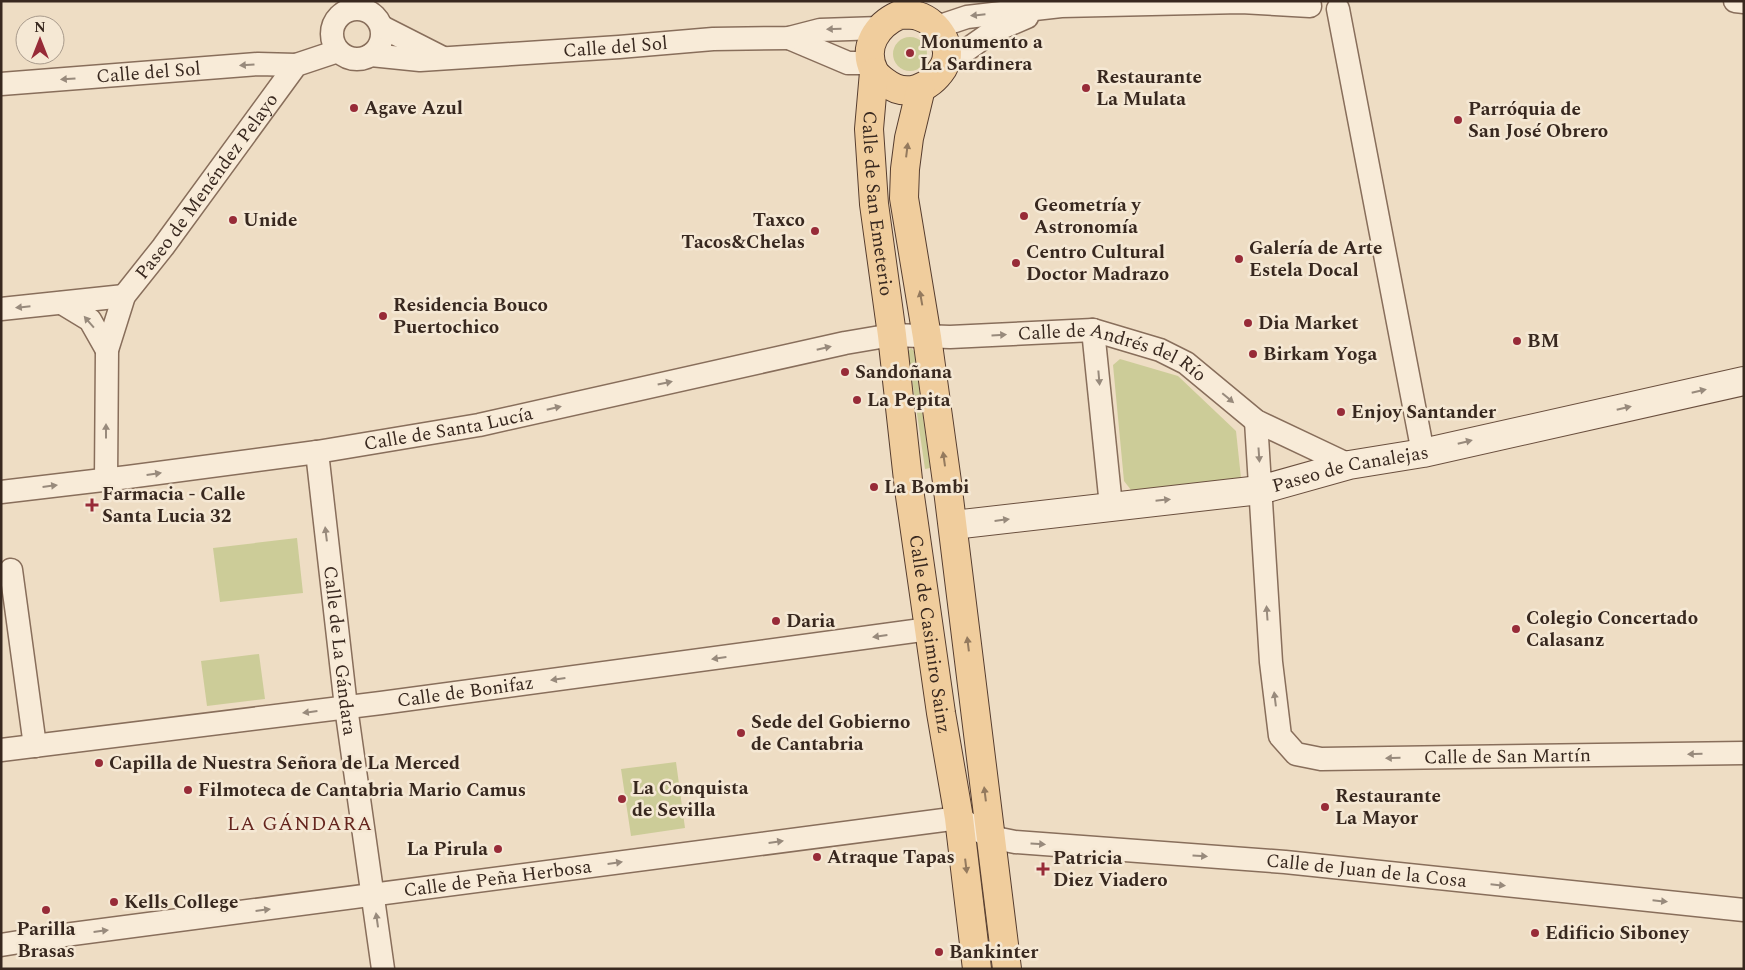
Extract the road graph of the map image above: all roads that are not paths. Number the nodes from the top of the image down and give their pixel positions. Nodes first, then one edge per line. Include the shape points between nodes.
1 (1034, 1) edge
2 (1735, 1) edge
3 (1132, 2) edge
4 (1744, 2) edge
5 (1309, 3) edge
6 (362, 5) edge
7 (1345, 5) edge
8 (1061, 6) junction
9 (894, 15) edge
10 (935, 17) edge
11 (382, 27) junction
12 (789, 38) junction
13 (338, 51) junction
14 (371, 55) junction
15 (442, 58) junction
16 (945, 64) junction
17 (296, 65) junction
18 (873, 68) junction
19 (1, 84) edge
20 (921, 88) junction
21 (904, 198) joint
22 (124, 296) junction
23 (62, 303) junction
24 (1, 309) edge
25 (1093, 330) junction
26 (892, 335) junction
27 (939, 337) junction
28 (107, 350) junction
29 (1744, 381) edge
30 (1256, 421) junction
31 (317, 452) junction
32 (1423, 453) junction
33 (1349, 466) junction
34 (106, 480) junction
35 (1260, 490) junction
36 (1, 492) edge
37 (1111, 506) junction
38 (953, 525) junction
39 (11, 570) dead end
40 (928, 629) junction
41 (346, 707) junction
42 (35, 746) junction
43 (1, 750) edge
44 (1744, 753) edge
45 (960, 818) junction
46 (990, 837) junction
47 (373, 895) junction
48 (1744, 910) edge
49 (1, 945) edge
50 (383, 969) edge
51 (977, 969) edge
52 (1008, 969) edge

1 - 8 street
2 - 4 street
3 - 5 street
3 - 8 street
5 - 7 street via 1324,10
6 - 11 street
6 - 13 street via 348,10 334,22 332,40
7 - 32 street
8 -> 10 street
8 - 16 street via 992,32
9 - 10 main road
9 -> 12 street, Calle del Sol
9 - 18 main road via 873,38 870,50
10 - 16 main road via 946,44
11 - 14 street via 381,42
11 - 15 street
12 - 15 street, Calle del Sol via 713,39
12 - 18 street, Calle del Sol via 848,63
13 - 14 street via 354,60
13 - 17 street
14 - 15 street, Calle del Sol via 420,60
16 - 20 main road via 936,79
17 -> 19 street, Calle del Sol via 258,64
17 - 22 street, Paseo de Menéndez Pelayo
18 - 20 main road via 888,84 898,89 910,91
18 - 26 main road, Calle de San Emeterio via 869,128 874,204
21 -> 20 main road, Calle de San Emeterio via 908,138
27 -> 21 main road, Calle de Casimiro Sainz
22 - 23 street
22 - 28 street, Paseo de Menéndez Pelayo
23 -> 24 street
28 -> 23 street, Paseo de Menéndez Pelayo via 90,320
27 -> 25 street, Calle de Andrés del Río
25 -> 30 street, Calle de Andrés del Río via 1160,350 1186,363
25 -> 37 street
26 - 27 street
31 -> 26 street, Calle de Santa Lucía via 479,425
26 - 40 main road, Calle de Casimiro Sainz
38 -> 27 main road, Calle de Casimiro Sainz
34 -> 28 street, Paseo de Menéndez Pelayo
32 -> 29 street, Paseo de Canalejas
30 - 33 street, Calle de Andrés del Río
30 -> 35 street
34 -> 31 street, Calle de Santa Lucía
41 -> 31 street, Calle de La Gándara
32 - 33 street, Paseo de Canalejas
33 - 35 street, Paseo de Canalejas
36 -> 34 street, Calle de Santa Lucía
37 -> 35 street, Paseo de Canalejas
44 -> 35 street, Calle de San Martín via 1322,759 1296,754 1280,736 1270,662
38 -> 37 street, Paseo de Canalejas
46 -> 38 main road, Calle de Casimiro Sainz
39 - 42 street
40 -> 41 street, Calle de Bonifaz
40 - 45 main road, Calle de Casimiro Sainz
41 -> 42 street, Calle de Bonifaz
41 - 47 street, Calle de La Gándara
42 - 43 street, Calle de Bonifaz
45 - 46 street
47 -> 45 street, Calle de Peña Herbosa
45 -> 51 main road, Calle de Casimiro Sainz
46 -> 48 street, Calle de Juan de la Cosa via 1015,842 1285,862
46 - 52 main road, Calle de Casimiro Sainz
49 -> 47 street, Calle de Peña Herbosa
50 -> 47 street, Calle de La Gándara

